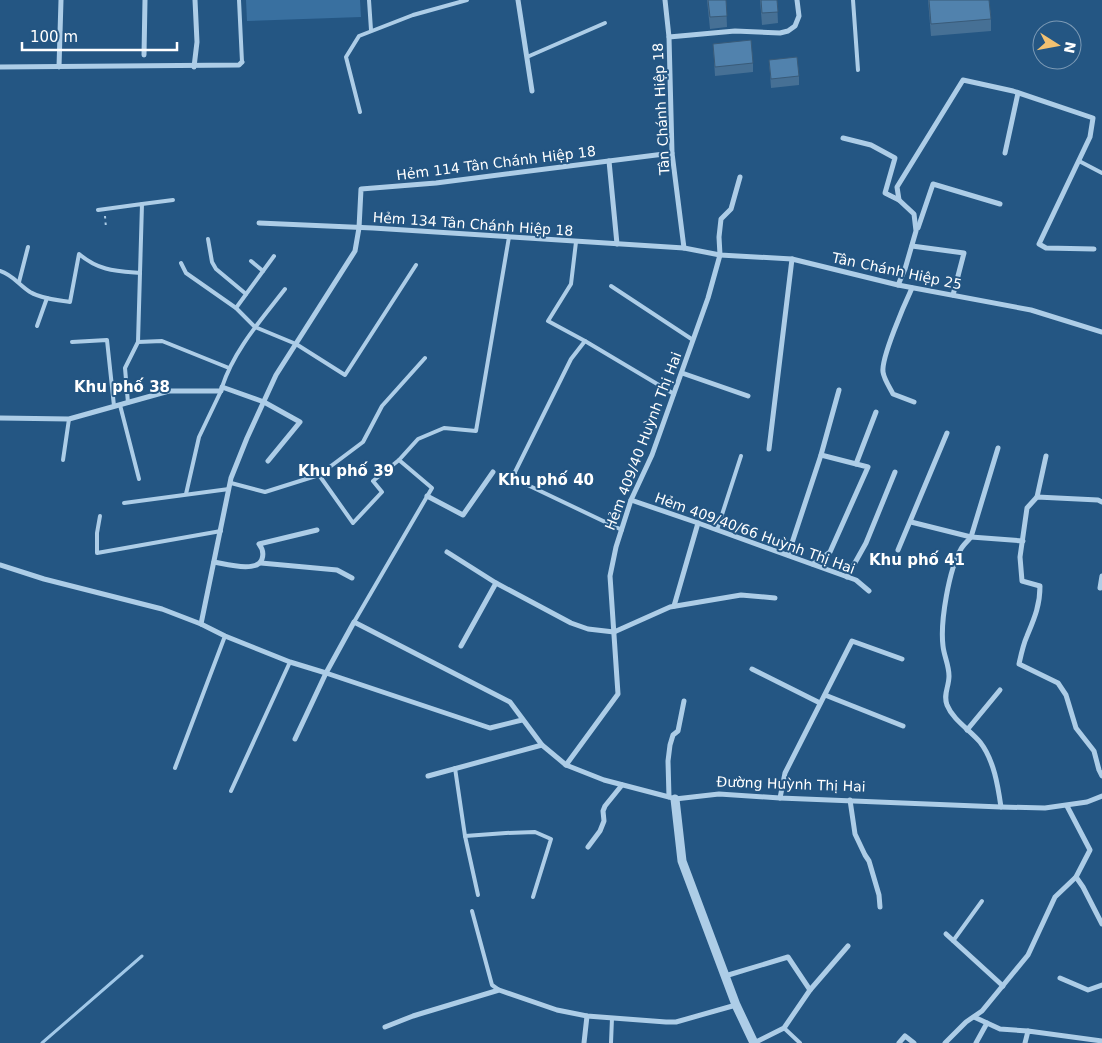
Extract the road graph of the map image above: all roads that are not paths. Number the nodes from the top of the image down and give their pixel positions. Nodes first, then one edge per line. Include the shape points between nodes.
1 (61, 0) edge
2 (145, 0) edge
3 (195, 0) edge
4 (239, 0) edge
5 (369, 0) edge
6 (467, 0) edge
7 (518, 0) edge
8 (665, 0) edge
9 (797, 0) edge
10 (853, 0) edge
11 (606, 23) dead end
12 (371, 30) junction
13 (669, 37) junction
14 (144, 54) dead end
15 (527, 57) junction
16 (242, 62) joint
17 (0, 67) edge
18 (59, 67) junction
19 (194, 67) junction
20 (858, 70) dead end
21 (532, 91) dead end
22 (1018, 93) junction
23 (360, 112) dead end
24 (843, 138) dead end
25 (1005, 153) dead end
26 (672, 154) junction
27 (1078, 161) junction
28 (609, 162) junction
29 (1102, 173) edge
30 (740, 177) dead end
31 (173, 200) dead end
32 (899, 200) junction
33 (142, 204) junction
34 (1000, 204) dead end
35 (98, 210) dead end
36 (259, 223) dead end
37 (359, 228) junction
38 (916, 231) junction
39 (509, 237) junction
40 (208, 240) dead end
41 (576, 242) junction
42 (617, 244) junction
43 (912, 246) junction
44 (28, 247) dead end
45 (684, 248) junction
46 (1094, 248) dead end
47 (720, 255) junction
48 (274, 256) dead end
49 (792, 259) junction
50 (251, 261) dead end
51 (182, 263) dead end
52 (416, 265) dead end
53 (0, 271) edge
54 (263, 271) junction
55 (140, 273) junction
56 (19, 282) junction
57 (898, 285) junction
58 (611, 286) dead end
59 (912, 288) junction
60 (286, 289) dead end
61 (246, 294) junction
62 (953, 295) junction
63 (47, 298) junction
64 (236, 308) junction
65 (37, 326) dead end
66 (255, 327) junction
67 (1102, 332) edge
68 (693, 340) junction
69 (584, 341) junction
70 (72, 342) dead end
71 (138, 342) junction
72 (296, 344) junction
73 (425, 358) dead end
74 (229, 368) junction
75 (682, 373) junction
76 (222, 389) junction
77 (839, 390) dead end
78 (674, 394) junction
79 (748, 396) dead end
80 (128, 402) junction
81 (264, 402) junction
82 (914, 402) dead end
83 (117, 406) junction
84 (876, 412) dead end
85 (0, 418) edge
86 (69, 419) junction
87 (947, 433) dead end
88 (998, 448) dead end
89 (769, 449) dead end
90 (821, 455) junction
91 (741, 456) dead end
92 (1046, 456) dead end
93 (63, 460) dead end
94 (399, 460) junction
95 (268, 461) dead end
96 (856, 464) junction
97 (493, 472) dead end
98 (895, 472) dead end
99 (319, 475) junction
100 (139, 480) dead end
101 (230, 486) junction
102 (186, 494) junction
103 (427, 496) junction
104 (1037, 497) junction
105 (631, 500) junction
106 (1102, 502) edge
107 (124, 503) dead end
108 (100, 516) dead end
109 (911, 522) junction
110 (698, 523) junction
111 (317, 530) dead end
112 (622, 530) junction
113 (718, 530) junction
114 (221, 531) junction
115 (971, 537) junction
116 (1022, 541) junction
117 (898, 550) dead end
118 (447, 552) dead end
119 (788, 555) junction
120 (214, 562) junction
121 (261, 563) junction
122 (814, 564) junction
123 (0, 565) edge
124 (1102, 576) edge
125 (847, 577) junction
126 (352, 578) dead end
127 (496, 583) junction
128 (1100, 588) dead end
129 (869, 591) dead end
130 (775, 598) dead end
131 (674, 606) junction
132 (354, 622) junction
133 (202, 624) junction
134 (614, 632) junction
135 (225, 636) junction
136 (461, 646) dead end
137 (902, 660) dead end
138 (290, 662) junction
139 (752, 669) dead end
140 (326, 673) junction
141 (1000, 690) dead end
142 (825, 695) junction
143 (684, 701) dead end
144 (820, 703) junction
145 (522, 720) junction
146 (903, 726) dead end
147 (967, 730) junction
148 (295, 739) dead end
149 (542, 745) junction
150 (566, 766) junction
151 (174, 768) dead end
152 (455, 768) junction
153 (428, 776) dead end
154 (1102, 776) edge
155 (622, 785) junction
156 (232, 790) dead end
157 (1102, 796) edge
158 (672, 798) junction
159 (780, 798) junction
160 (850, 800) junction
161 (1067, 806) junction
162 (1001, 807) junction
163 (465, 836) junction
164 (588, 847) dead end
165 (1076, 877) junction
166 (478, 895) dead end
167 (533, 897) dead end
168 (982, 901) dead end
169 (880, 908) dead end
170 (472, 911) dead end
171 (1102, 924) edge
172 (946, 934) dead end
173 (953, 941) junction
174 (848, 946) dead end
175 (725, 976) junction
176 (1060, 978) dead end
177 (1102, 985) edge
178 (1003, 986) junction
179 (499, 990) junction
180 (810, 990) junction
181 (736, 1005) junction
182 (587, 1016) junction
183 (974, 1017) junction
184 (612, 1018) junction
185 (987, 1023) junction
186 (385, 1027) dead end
187 (784, 1028) junction
188 (1028, 1031) junction
189 (1088, 1041) edge
190 (1102, 1041) edge
191 (584, 1043) edge
192 (611, 1043) edge
193 (754, 1043) edge
194 (800, 1043) edge
195 (899, 1043) edge
196 (914, 1043) edge
197 (945, 1043) edge
198 (976, 1043) edge
199 (1025, 1043) edge

1 - 18 street
2 - 14 street
3 - 19 street via 197,42
4 - 16 lane
5 - 12 lane
6 - 12 lane
7 - 15 street
8 - 13 street, Tân Chánh Hiệp 18
9 - 13 street via 799,16 795,26 788,31 735,31
10 - 20 lane
11 - 15 lane
12 - 23 lane via 359,36 346,57
13 - 26 street, Tân Chánh Hiệp 18
15 - 21 street
16 - 19 street via 240,65
17 - 18 street
18 - 19 street
22 - 25 street
22 - 27 street via 1093,118 1090,137
22 - 32 street via 963,80 897,187
24 - 32 street via 871,145 895,158 885,193
26 - 28 street, Hẻm 114 Tân Chánh Hiệp 18
26 - 45 street, Tân Chánh Hiệp 18
27 - 29 lane
27 - 46 street via 1039,244 1046,248
28 - 37 street, Hẻm 114 Tân Chánh Hiệp 18 via 361,190
28 - 42 street
30 - 47 street, Hẻm 409/40 Huỳnh Thị Hai via 731,209 721,219
31 - 33 lane
32 - 38 street via 914,214
33 - 35 lane
33 - 55 lane
34 - 38 street via 934,184
36 - 37 street, Hẻm 134 Tân Chánh Hiệp 18
37 - 39 street, Hẻm 134 Tân Chánh Hiệp 18
37 - 72 street via 355,251
38 - 43 street
39 - 41 street, Hẻm 134 Tân Chánh Hiệp 18
39 - 94 lane via 476,430 444,428 418,439
40 - 61 lane via 213,265
41 - 42 street, Hẻm 134 Tân Chánh Hiệp 18
41 - 69 lane via 571,284 548,321
42 - 45 street, Hẻm 134 Tân Chánh Hiệp 18
43 - 57 street
43 - 62 street via 964,253
44 - 56 lane
45 - 47 street, Tân Chánh Hiệp 25
47 - 49 street, Tân Chánh Hiệp 25
47 - 68 street, Hẻm 409/40 Huỳnh Thị Hai
48 - 54 lane
49 - 57 street, Tân Chánh Hiệp 25
49 - 89 street
50 - 54 lane
51 - 64 lane via 186,273
52 - 72 lane via 345,375
53 - 56 lane
54 - 61 lane
55 - 63 lane via 101,268 79,254 70,302
55 - 71 lane
56 - 63 lane via 30,292
57 - 59 street, Tân Chánh Hiệp 25
58 - 68 lane
59 - 62 street, Tân Chánh Hiệp 25
59 - 82 street via 897,323 883,372 893,394
60 - 66 lane
61 - 64 lane
62 - 67 street, Tân Chánh Hiệp 25 via 1031,310
63 - 65 lane
64 - 66 lane
66 - 72 lane
66 - 74 lane
68 - 75 street, Hẻm 409/40 Huỳnh Thị Hai
69 - 78 lane
69 - 112 lane via 571,359 515,472 515,479
70 - 83 lane via 107,340
71 - 74 lane via 162,340
71 - 80 lane via 125,368
72 - 81 street via 276,375
73 - 99 lane via 382,406 363,442
74 - 76 lane
75 - 78 street, Hẻm 409/40 Huỳnh Thị Hai
75 - 79 street
76 - 80 street via 169,391
76 - 81 street
76 - 102 lane via 199,437
77 - 90 street
78 - 105 street, Hẻm 409/40 Huỳnh Thị Hai
80 - 83 street
81 - 95 street via 300,422
81 - 101 street
83 - 86 street
83 - 100 lane
84 - 96 street
85 - 86 street
86 - 93 lane
87 - 109 street
88 - 115 street
90 - 96 street
90 - 119 street
91 - 113 lane
92 - 104 street
94 - 99 lane via 373,481 382,492 353,523
94 - 103 lane via 432,488
96 - 122 street via 868,467 830,552
97 - 103 street via 463,515
98 - 125 street via 866,543
99 - 101 lane via 265,492
101 - 102 lane
101 - 114 street
102 - 107 lane
103 - 132 lane
104 - 106 street
104 - 116 street via 1027,508
105 - 110 street, Hẻm 409/40/66 Huỳnh Thị Hai
105 - 112 street, Hẻm 409/40 Huỳnh Thị Hai
108 - 114 lane via 97,553
109 - 115 street
109 - 117 street
110 - 113 street, Hẻm 409/40/66 Huỳnh Thị Hai
110 - 131 street
111 - 121 street via 259,544 263,553
112 - 134 street, Hẻm 409/40 Huỳnh Thị Hai via 610,576
113 - 119 street, Hẻm 409/40/66 Huỳnh Thị Hai
114 - 120 street
115 - 116 street
115 - 147 street via 961,548 952,573 944,605 942,646 949,676 944,693 947,707
116 - 154 street via 1022,582 1040,586 1040,600 1019,664 1058,683 1066,695 1076,728 1094,751
118 - 127 street
119 - 122 street, Hẻm 409/40/66 Huỳnh Thị Hai
120 - 121 street via 254,567
120 - 133 street
121 - 126 street via 336,570
122 - 125 street, Hẻm 409/40/66 Huỳnh Thị Hai
123 - 133 street via 162,609
124 - 128 street
125 - 129 street, Hẻm 409/40/66 Huỳnh Thị Hai
127 - 134 street via 571,623
127 - 136 street
130 - 131 street via 741,595
131 - 134 street
132 - 140 street
132 - 145 street via 510,702
133 - 135 street
134 - 150 street, Hẻm 409/40 Huỳnh Thị Hai via 618,694
135 - 138 street
135 - 151 lane
137 - 142 street via 852,640
138 - 140 street
138 - 156 lane
139 - 144 street
140 - 145 street via 490,728
140 - 148 street
141 - 147 street
142 - 144 street
142 - 146 street
143 - 158 street via 668,761
144 - 159 street via 785,773
145 - 149 street
147 - 162 street via 986,753
149 - 150 street
149 - 152 street
150 - 155 street
152 - 153 street
152 - 163 lane
155 - 158 street
155 - 164 street via 604,806 604,821
157 - 161 street, Đường Huỳnh Thị Hai
158 - 159 street, Đường Huỳnh Thị Hai via 719,794
158 - 175 street via 682,861
159 - 160 street, Đường Huỳnh Thị Hai
160 - 162 street, Đường Huỳnh Thị Hai
160 - 169 street via 855,834 870,861
161 - 162 street, Đường Huỳnh Thị Hai
161 - 165 street via 1090,850
163 - 166 lane
163 - 167 lane via 536,832 551,838
165 - 171 street
165 - 178 street via 1055,897 1028,955
168 - 173 lane
170 - 179 lane via 492,984
172 - 173 street
173 - 178 street
174 - 180 street
175 - 180 street via 788,957
175 - 181 street
176 - 177 street via 1088,990
178 - 183 street
179 - 182 street via 557,1010
179 - 186 street
180 - 187 street
181 - 184 street via 676,1022
181 - 193 street
182 - 184 street
182 - 191 street
183 - 185 street
183 - 197 street
184 - 192 lane
185 - 188 street via 1000,1029
185 - 198 street
187 - 193 street
187 - 194 lane
188 - 189 street
188 - 199 street
189 - 190 street
195 - 196 street via 905,1036

